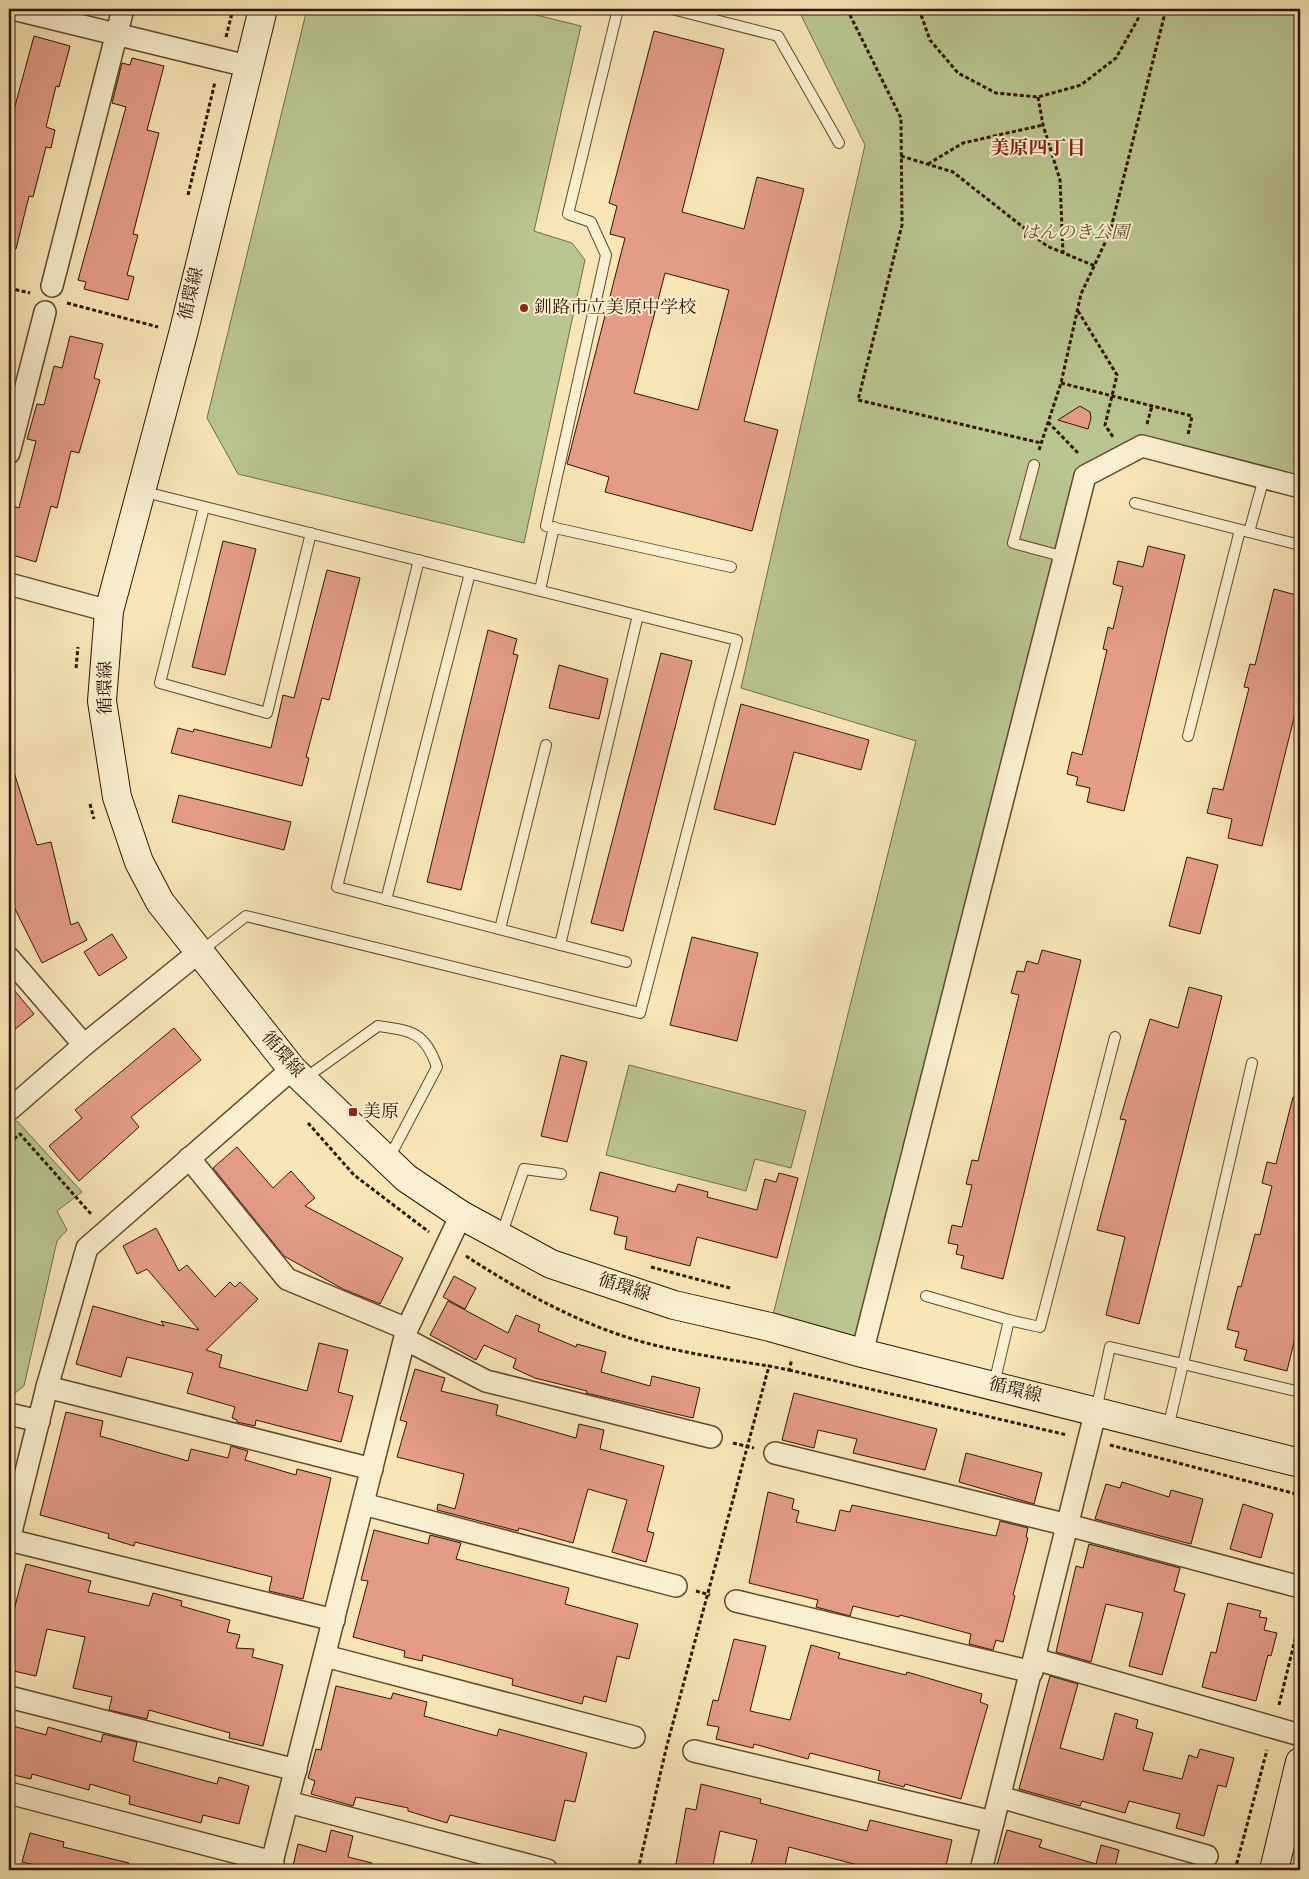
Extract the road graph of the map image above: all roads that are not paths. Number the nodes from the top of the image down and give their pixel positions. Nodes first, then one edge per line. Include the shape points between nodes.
1 (13, 9) edge
2 (123, 9) edge
3 (263, 9) edge
4 (618, 9) edge
5 (672, 9) edge
6 (117, 33) junction
7 (247, 66) junction
8 (839, 144) dead end
9 (9, 453) edge
10 (1034, 465) dead end
11 (1264, 478) junction
12 (1300, 487) edge
13 (140, 491) junction
14 (1135, 503) dead end
15 (204, 506) junction
16 (554, 527) junction
17 (1244, 531) junction
18 (311, 533) junction
19 (1300, 545) edge
20 (1064, 557) junction
21 (419, 560) junction
22 (731, 567) dead end
23 (470, 573) junction
24 (9, 584) edge
25 (540, 590) junction
26 (109, 611) junction
27 (638, 615) junction
28 (1188, 736) dead end
29 (546, 745) dead end
30 (386, 900) junction
31 (500, 929) junction
32 (560, 945) junction
33 (199, 952) junction
34 (9, 958) edge
35 (626, 962) dead end
36 (1115, 1037) dead end
37 (84, 1045) junction
38 (1252, 1063) dead end
39 (298, 1074) junction
40 (9, 1110) edge
41 (189, 1158) junction
42 (388, 1161) junction
43 (561, 1174) dead end
44 (461, 1215) junction
45 (501, 1237) junction
46 (926, 1296) dead end
47 (1009, 1320) junction
48 (406, 1334) junction
49 (862, 1353) junction
50 (1183, 1364) junction
51 (993, 1385) junction
52 (47, 1387) junction
53 (1300, 1392) edge
54 (1096, 1410) junction
55 (9, 1414) edge
56 (39, 1421) junction
57 (1168, 1429) junction
58 (711, 1438) road end
59 (775, 1453) road end
60 (1300, 1463) edge
61 (372, 1469) junction
62 (363, 1504) junction
63 (1068, 1526) junction
64 (9, 1540) edge
65 (676, 1586) road end
66 (1300, 1586) edge
67 (736, 1601) road end
68 (334, 1620) junction
69 (325, 1656) junction
70 (1033, 1666) junction
71 (9, 1697) edge
72 (1300, 1736) edge
73 (634, 1737) road end
74 (694, 1751) road end
75 (1300, 1762) edge
76 (296, 1770) junction
77 (9, 1793) edge
78 (1000, 1797) junction
79 (288, 1802) junction
80 (994, 1822) junction
81 (1207, 1856) dead end
82 (271, 1866) edge
83 (547, 1870) edge
84 (982, 1870) edge
85 (1274, 1870) edge

1 - 6 street
2 - 6 street
3 - 7 street, 循環線
4 - 16 lane via 568,214 591,222 606,255 546,526
5 - 8 lane via 778,36
6 - 7 street
6 - 9 street
7 - 13 street, 循環線 via 183,334
10 - 20 lane via 1013,543
11 - 12 street
11 - 17 lane
11 - 20 street via 1142,446 1085,476
13 - 15 lane
13 - 26 street, 循環線
14 - 17 lane
15 - 18 lane
15 - 18 lane via 160,683 267,713
16 - 22 lane
16 - 25 lane
17 - 19 lane
17 - 28 lane
18 - 21 lane
20 - 49 street
21 - 23 lane
21 - 30 lane via 337,887
23 - 25 lane
23 - 30 lane
24 - 26 street
25 - 27 lane
26 - 33 street, 循環線 via 102,701 117,797 143,870 160,902
27 - 32 lane
27 - 33 lane via 737,640 640,1013 246,916
29 - 31 lane
30 - 31 lane
31 - 32 lane
32 - 35 lane
33 - 37 street
33 - 39 street, 循環線
34 - 37 street
36 - 47 lane via 1040,1327
37 - 40 street
38 - 50 lane
39 - 41 street
39 - 42 street, 循環線
39 - 42 lane via 378,1026 410,1031 430,1047 437,1067
41 - 48 street via 287,1279
41 - 52 street via 87,1248
42 - 44 street, 循環線 via 406,1178
43 - 45 lane via 524,1168
44 - 45 street, 循環線
44 - 48 street
45 - 49 street, 循環線 via 551,1264 655,1298
46 - 47 lane
47 - 51 lane
48 - 58 street via 486,1381
48 - 61 street
49 - 51 street, 循環線
50 - 53 lane
50 - 54 lane via 1110,1347
50 - 57 lane
51 - 54 street, 循環線
52 - 56 street
52 - 61 street
54 - 57 street, 循環線
54 - 63 street
55 - 56 street
56 - 64 street
57 - 60 street, 循環線
59 - 63 street
61 - 62 street
62 - 65 street
62 - 68 street
63 - 66 street
63 - 70 street
64 - 68 street
67 - 70 street
68 - 69 street
69 - 73 street
69 - 76 street
70 - 72 street
70 - 78 street
71 - 76 street
74 - 80 street
75 - 85 street
76 - 79 street
77 - 82 street
78 - 80 street
78 - 81 street
79 - 82 street
79 - 83 street
80 - 84 street

